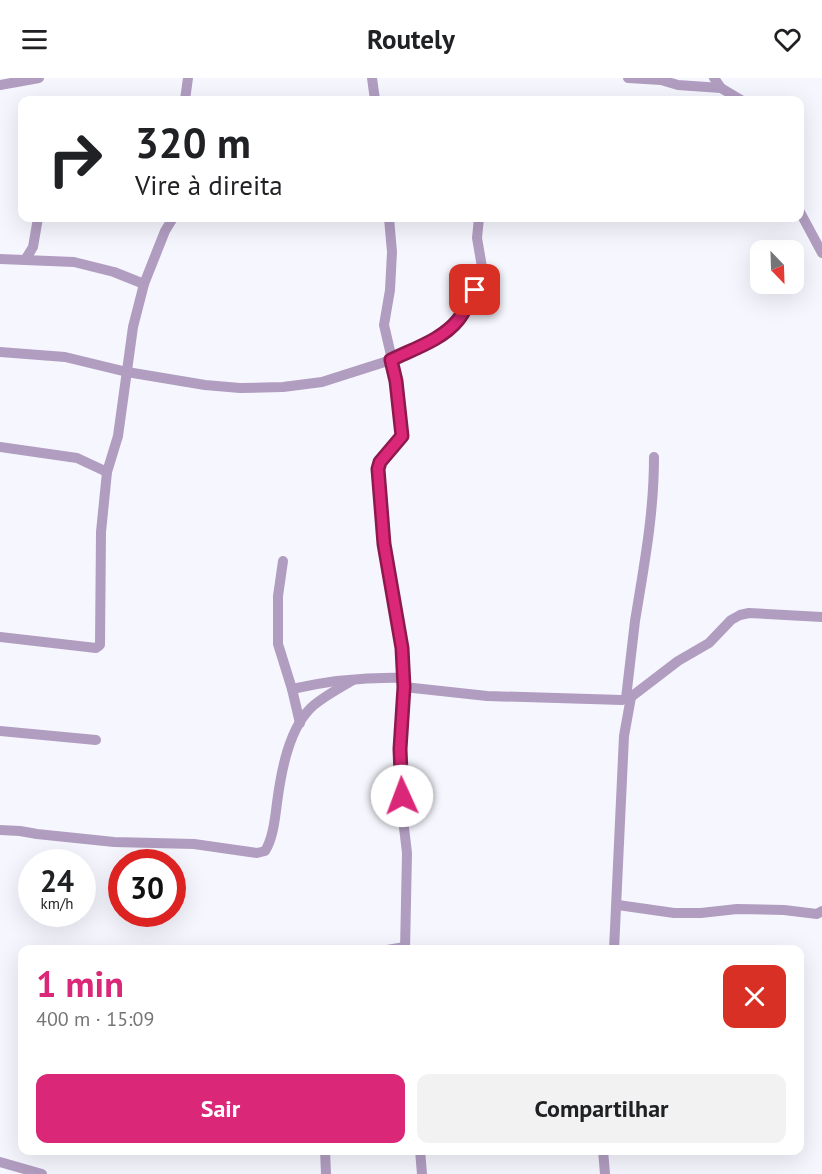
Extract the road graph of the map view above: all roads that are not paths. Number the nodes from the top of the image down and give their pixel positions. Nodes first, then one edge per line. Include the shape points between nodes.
1 (39, 78) edge
2 (188, 78) edge
3 (372, 78) edge
4 (628, 78) edge
5 (714, 78) edge
6 (663, 79) edge
7 (0, 84) edge
8 (721, 88) junction
9 (186, 96) edge
10 (374, 96) edge
11 (734, 96) edge
12 (804, 219) edge
13 (37, 222) edge
14 (171, 222) edge
15 (389, 222) edge
16 (479, 222) edge
17 (822, 253) edge
18 (0, 259) edge
19 (24, 260) junction
20 (144, 284) junction
21 (0, 352) edge
22 (391, 360) junction
23 (127, 372) junction
24 (0, 447) edge
25 (654, 457) dead end
26 (107, 472) junction
27 (283, 561) dead end
28 (822, 617) edge
29 (0, 637) edge
30 (353, 680) junction
31 (404, 683) junction
32 (292, 689) junction
33 (628, 698) junction
34 (300, 723) junction
35 (0, 731) edge
36 (96, 740) dead end
37 (0, 830) edge
38 (618, 905) junction
39 (820, 916) edge
40 (405, 945) edge
41 (614, 945) edge
42 (325, 1155) edge
43 (420, 1155) edge
44 (603, 1155) edge
45 (0, 1162) edge
46 (42, 1174) edge
47 (326, 1174) edge
48 (422, 1174) edge
49 (605, 1174) edge

1 - 7 street
2 - 9 street
3 - 10 street
4 - 6 street
5 - 8 street
6 - 8 street
8 - 11 street
12 - 17 street
13 - 19 street via 33,247
14 - 20 street
15 - 22 street via 392,252 384,325
16 - 22 street via 482,267 459,319 426,344
18 - 19 street
19 - 20 street via 74,262
20 - 23 street
21 - 23 street via 65,357
22 - 23 street via 322,382 283,387 205,385
22 - 31 street via 402,436 378,469 384,544 402,648
23 - 26 street via 118,436
24 - 26 street via 77,458
25 - 33 street via 650,538
26 - 29 street via 101,532 100,645 96,648
27 - 32 street via 278,644
28 - 33 street via 740,615 709,643
30 - 31 street via 381,677
30 - 32 street
30 - 34 street via 314,705
31 - 33 street via 487,696 611,701
31 - 40 street via 400,749 407,853
32 - 34 street
33 - 38 street via 617,858
34 - 37 street via 281,774 276,813 265,851
35 - 36 street
38 - 39 street via 674,913 737,909
38 - 41 street
42 - 47 street
43 - 48 street
44 - 49 street
45 - 46 street

